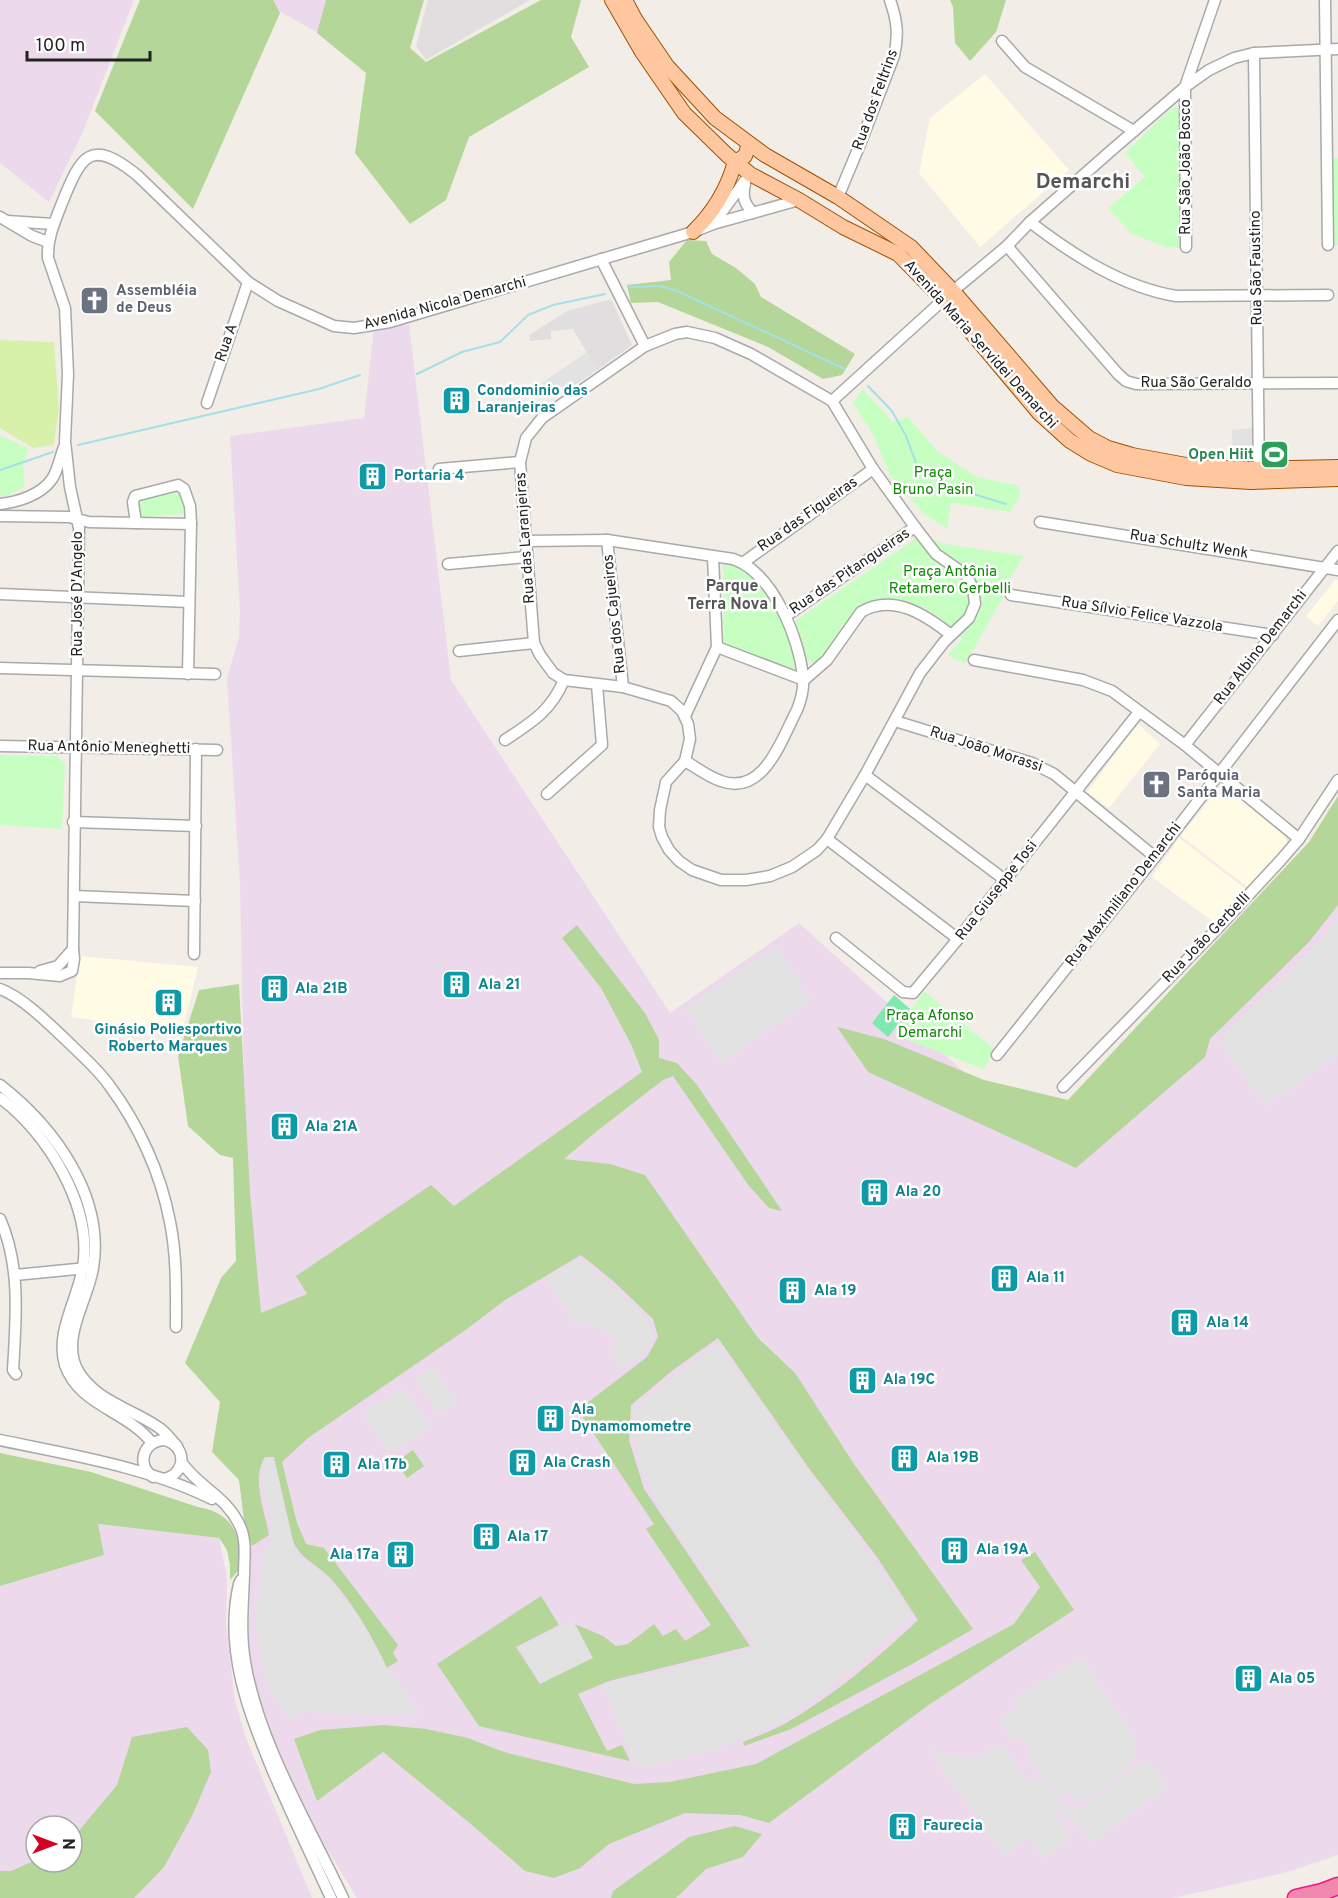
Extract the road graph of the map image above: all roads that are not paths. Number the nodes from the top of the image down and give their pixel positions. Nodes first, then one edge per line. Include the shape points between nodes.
1 (612, 0) edge
2 (625, 0) edge
3 (890, 0) edge
4 (1215, 0) edge
5 (1325, 0) edge
6 (1002, 41) dead end
7 (1325, 49) junction
8 (1338, 49) edge
9 (1254, 53) junction
10 (1185, 87) junction
11 (1134, 130) junction
12 (749, 144) junction
13 (735, 162) junction
14 (779, 165) junction
15 (748, 178) junction
16 (838, 197) junction
17 (799, 200) junction
18 (753, 213) junction
19 (2, 219) edge
20 (1030, 222) junction
21 (54, 224) junction
22 (713, 224) junction
23 (693, 232) junction
24 (48, 242) junction
25 (1328, 245) dead end
26 (1007, 246) junction
27 (1186, 247) dead end
28 (601, 259) junction
29 (248, 282) junction
30 (948, 295) junction
31 (1328, 295) dead end
32 (1257, 296) junction
33 (645, 346) junction
34 (1338, 383) edge
35 (1259, 384) junction
36 (832, 401) junction
37 (207, 403) dead end
38 (65, 441) junction
39 (520, 462) junction
40 (1338, 467) edge
41 (439, 469) dead end
42 (873, 469) junction
43 (1259, 475) junction
44 (1338, 479) edge
45 (51, 480) junction
46 (70, 487) junction
47 (32, 495) junction
48 (0, 504) edge
49 (0, 516) edge
50 (40, 517) junction
51 (77, 519) junction
52 (1040, 522) dead end
53 (136, 524) junction
54 (191, 524) junction
55 (915, 527) junction
56 (607, 540) junction
57 (526, 541) junction
58 (1338, 551) edge
59 (526, 557) junction
60 (713, 557) junction
61 (744, 562) junction
62 (448, 564) dead end
63 (1325, 567) junction
64 (1338, 570) edge
65 (0, 594) edge
66 (1011, 596) dead end
67 (79, 598) junction
68 (189, 602) junction
69 (786, 616) junction
70 (1338, 620) edge
71 (951, 635) junction
72 (1273, 635) junction
73 (534, 643) junction
74 (717, 647) junction
75 (459, 651) dead end
76 (974, 660) dead end
77 (0, 668) edge
78 (77, 671) junction
79 (188, 674) junction
80 (216, 674) dead end
81 (564, 680) junction
82 (804, 680) junction
83 (597, 684) junction
84 (623, 687) junction
85 (1139, 712) junction
86 (685, 716) junction
87 (895, 721) junction
88 (505, 740) dead end
89 (1185, 745) junction
90 (0, 746) edge
91 (74, 748) junction
92 (196, 749) junction
93 (217, 750) dead end
94 (685, 761) junction
95 (1219, 773) junction
96 (865, 775) junction
97 (1338, 780) edge
98 (1076, 792) junction
99 (547, 794) dead end
100 (73, 822) junction
101 (195, 826) junction
102 (827, 839) junction
103 (1299, 839) junction
104 (1155, 857) junction
105 (1005, 880) junction
106 (74, 896) junction
107 (195, 901) junction
108 (837, 938) dead end
109 (958, 939) junction
110 (194, 954) dead end
111 (0, 973) edge
112 (0, 980) edge
113 (4, 991) edge
114 (997, 1055) dead end
115 (0, 1085) edge
116 (1064, 1087) dead end
117 (0, 1098) edge
118 (0, 1219) edge
119 (88, 1268) junction
120 (15, 1275) junction
121 (176, 1327) dead end
122 (16, 1374) dead end
123 (0, 1440) edge
124 (152, 1443) junction
125 (177, 1446) junction
126 (143, 1459) junction
127 (97, 1461) junction
128 (182, 1463) junction
129 (159, 1478) junction
130 (229, 1506) junction
131 (243, 1578) junction
132 (1338, 1886) edge
133 (331, 1898) edge
134 (343, 1898) edge
135 (1296, 1898) edge

1 - 13 main road, Avenida Maria Servidei Demarchi via 684,113
2 - 12 main road, Avenida Maria Servidei Demarchi via 667,66 715,118
3 - 16 street, Rua dos Feltrins via 898,28 894,56
4 - 10 street
5 - 7 street
6 - 11 street via 1025,67
7 - 8 street
7 - 9 street
7 - 25 street
9 - 10 street via 1209,70
9 - 32 street, Rua São Faustino
10 - 11 street
10 - 27 street, Rua São João Bosco
11 - 20 street
12 - 13 main road via 745,156
12 - 14 main road, Avenida Maria Servidei Demarchi
13 - 15 main road, Avenida Maria Servidei Demarchi
13 - 23 main road via 716,206
14 - 15 main road via 762,166
14 - 16 main road, Avenida Maria Servidei Demarchi
15 - 17 main road, Avenida Maria Servidei Demarchi
15 - 18 street via 743,198
15 - 22 street
16 - 17 main road via 827,205
16 - 30 main road, Avenida Maria Servidei Demarchi via 910,247
17 - 18 street, Avenida Nicola Demarchi
17 - 30 main road, Avenida Maria Servidei Demarchi via 898,254
18 - 22 street, Avenida Nicola Demarchi
19 - 21 street
19 - 24 street
20 - 26 street
20 - 32 street via 1080,257 1141,287 1176,296
21 - 24 street, Avenida Nicola Demarchi
21 - 29 street, Avenida Nicola Demarchi via 75,170 92,156 110,156 137,175
22 - 23 street, Avenida Nicola Demarchi
23 - 28 street, Avenida Nicola Demarchi
24 - 38 street, Rua José D'Angelo via 48,258 65,308
26 - 30 street
26 - 35 street, Rua São Geraldo via 1126,381
28 - 29 street, Avenida Nicola Demarchi via 390,322 354,328 315,319
28 - 33 street
29 - 37 street, Rua A
30 - 36 street
30 - 43 main road, Avenida Maria Servidei Demarchi via 1039,413 1091,454 1117,465 1172,476 1204,480
31 - 32 street
32 - 35 street, Rua São Faustino
33 - 36 street, Rua das Laranjeiras via 687,332 715,338
33 - 39 street, Rua das Laranjeiras via 542,418 526,438
34 - 35 street, Rua São Geraldo
35 - 43 street, Rua São Faustino
36 - 42 street, Rua das Laranjeiras
38 - 45 street
38 - 46 street, Rua José D'Angelo
39 - 41 street
39 - 57 street, Rua das Laranjeiras
40 - 43 main road, Avenida Maria Servidei Demarchi
42 - 55 street, Rua das Laranjeiras
42 - 61 street, Rua das Figueiras
43 - 44 main road, Avenida Maria Servidei Demarchi
45 - 46 street
45 - 47 street
46 - 51 street, Rua José D'Angelo
47 - 48 street
47 - 50 street
49 - 50 street
50 - 51 street
51 - 53 street
51 - 67 street, Rua José D'Angelo
52 - 63 street, Rua Schultz Wenk
53 - 54 street
53 - 54 street via 135,496 178,485 184,489 190,506
54 - 68 street
55 - 69 street, Rua das Pitangueiras
55 - 71 street, Rua das Laranjeiras via 936,554 966,575 973,588 975,604 969,618
56 - 57 street
56 - 60 street
56 - 84 street, Rua dos Cajueiros
57 - 59 street, Rua das Laranjeiras
58 - 63 street, Rua Albino Demarchi
59 - 62 street
59 - 73 street, Rua das Laranjeiras
60 - 61 street
60 - 74 street
61 - 69 street via 760,577
63 - 64 street, Rua Schultz Wenk
63 - 72 street, Rua Albino Demarchi
65 - 67 street
66 - 72 street, Rua Sílvio Felice Vazzola
67 - 68 street
67 - 78 street, Rua José D'Angelo
68 - 79 street
69 - 82 street
70 - 95 street, Rua Maximiliano Demarchi
71 - 82 street via 914,610 899,606 868,608 861,612 827,660
71 - 87 street, Rua das Laranjeiras via 920,673
72 - 89 street, Rua Albino Demarchi
73 - 75 street
73 - 81 street, Rua das Laranjeiras via 553,673
74 - 82 street
74 - 86 street
76 - 85 street via 1083,680 1112,691
77 - 78 street
78 - 79 street
78 - 91 street, Rua José D'Angelo
79 - 80 street
81 - 83 street
81 - 88 street via 548,709
82 - 94 street via 797,710 771,759 756,777 730,784
83 - 84 street
83 - 99 street via 602,745
84 - 86 street via 671,701
85 - 89 street
85 - 98 street, Rua Giuseppe Tosi
86 - 94 street via 690,739
87 - 96 street, Rua das Laranjeiras
87 - 98 street, Rua João Morassi via 1032,763
89 - 95 street
90 - 91 street, Rua Antônio Meneghetti
91 - 92 street, Rua Antônio Meneghetti
91 - 100 street, Rua José D'Angelo
92 - 93 street, Rua Antônio Meneghetti
92 - 101 street
94 - 102 street, Rua das Laranjeiras via 666,782 659,827 669,850 692,870 721,880 770,876 805,859
95 - 103 street
95 - 104 street, Rua Maximiliano Demarchi
96 - 102 street, Rua das Laranjeiras
96 - 105 street
97 - 103 street, Rua João Gerbelli
98 - 104 street, Rua João Morassi
98 - 105 street, Rua Giuseppe Tosi
100 - 101 street
100 - 106 street, Rua José D'Angelo
101 - 107 street
102 - 109 street
103 - 116 street, Rua João Gerbelli
104 - 114 street, Rua Maximiliano Demarchi
105 - 109 street, Rua Giuseppe Tosi
106 - 107 street
106 - 111 street, Rua José D'Angelo via 73,948 58,966 28,973
107 - 110 street
108 - 109 street, Rua Giuseppe Tosi via 910,994
112 - 113 street
113 - 121 street via 44,1020 92,1065 138,1132 156,1172 170,1222
115 - 119 street via 52,1135 80,1183 94,1235
117 - 119 street via 37,1132 56,1160 78,1210
118 - 120 street
119 - 120 street
119 - 124 street via 64,1331 65,1364 84,1393 138,1427
119 - 125 street via 73,1345 77,1368 96,1391 156,1426
120 - 122 street
123 - 127 street
124 - 125 street via 165,1440
124 - 126 street
125 - 128 street
126 - 127 street via 127,1465
126 - 129 street via 146,1469
127 - 129 street
128 - 129 street via 176,1474
128 - 130 street
129 - 130 street
130 - 131 street via 244,1537
131 - 133 street via 234,1610 241,1683 288,1807
131 - 134 street via 242,1639 251,1688 277,1761
132 - 135 highway

